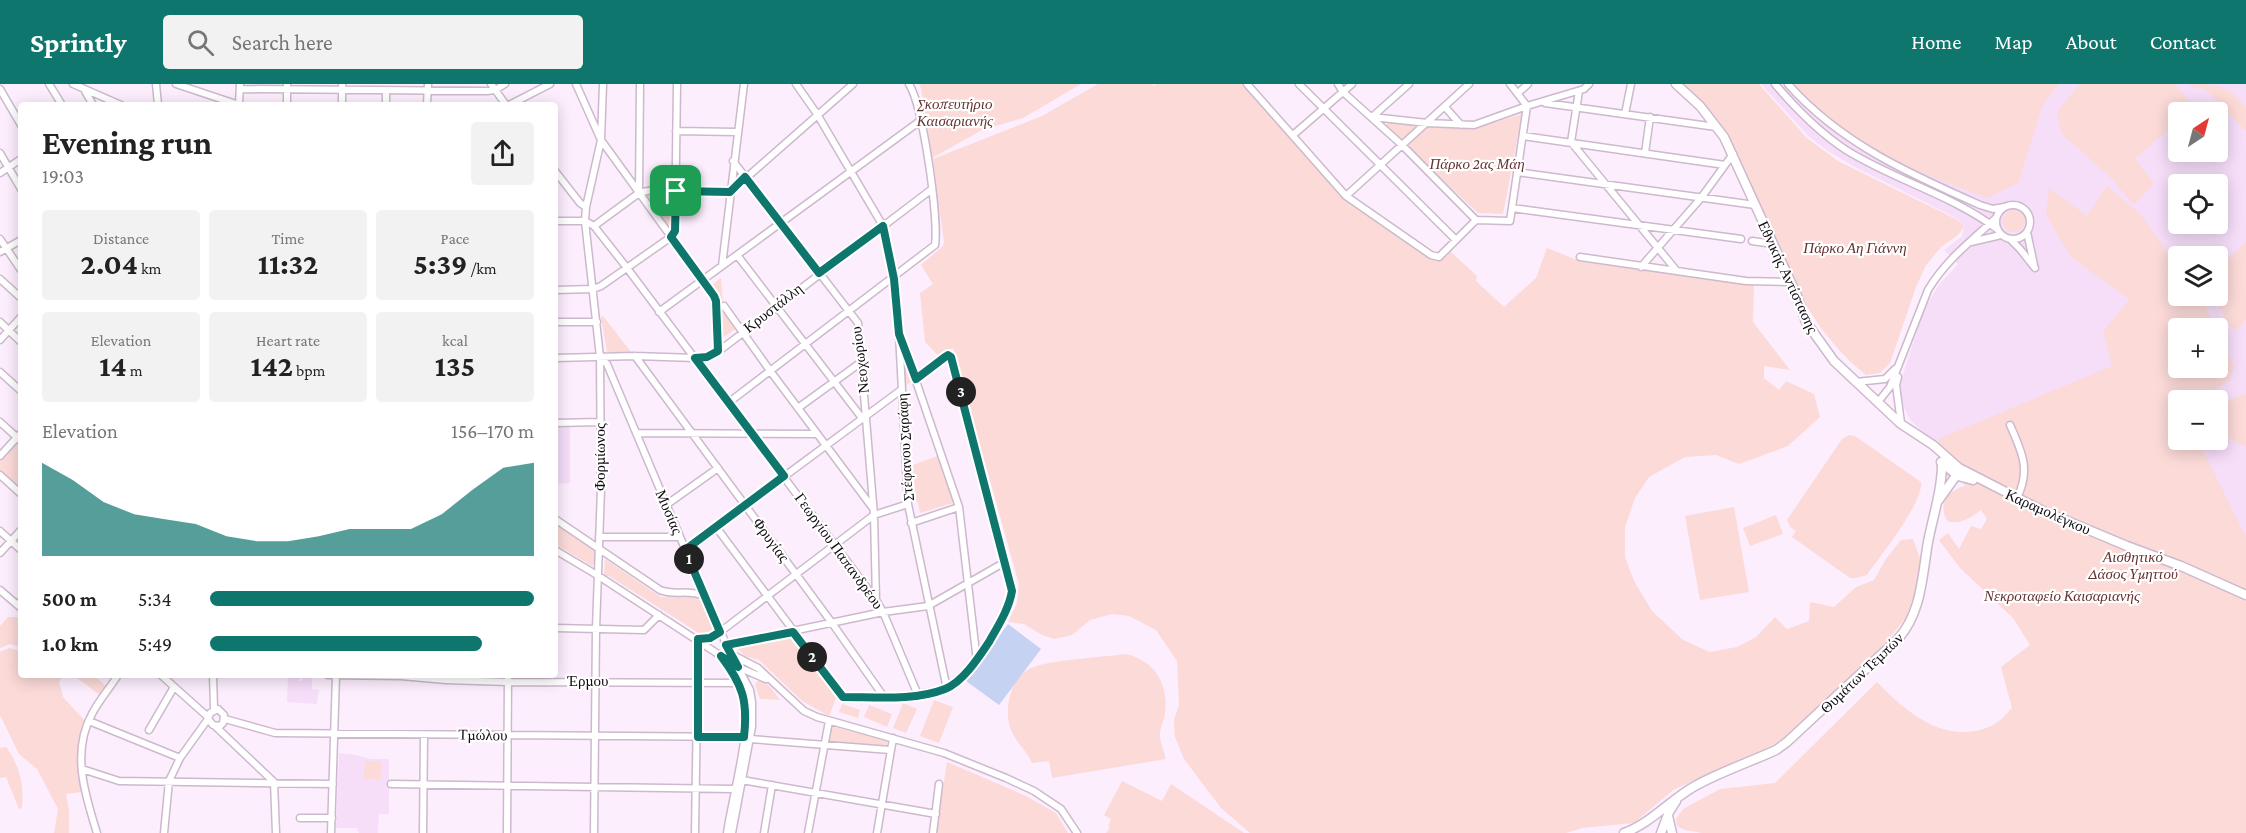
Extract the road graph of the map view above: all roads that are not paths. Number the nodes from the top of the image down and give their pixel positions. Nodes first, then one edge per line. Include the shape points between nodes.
1 (49, 84) edge
2 (73, 84) edge
3 (156, 84) edge
4 (176, 84) edge
5 (505, 84) edge
6 (550, 84) edge
7 (576, 84) edge
8 (603, 84) edge
9 (640, 84) edge
10 (677, 84) edge
11 (744, 84) edge
12 (796, 84) edge
13 (853, 84) edge
14 (909, 84) edge
15 (1247, 84) edge
16 (1299, 84) edge
17 (1338, 84) edge
18 (1352, 84) edge
19 (1409, 84) edge
20 (1469, 84) edge
21 (1510, 84) edge
22 (1528, 84) edge
23 (1589, 84) edge
24 (1630, 84) edge
25 (1676, 84) edge
26 (1776, 84) edge
27 (1788, 84) edge
28 (240, 86) edge
29 (287, 87) edge
30 (342, 87) edge
31 (493, 87) edge
32 (428, 88) edge
33 (0, 89) edge
34 (85, 91) junction
35 (386, 91) junction
36 (1579, 91) junction
37 (1344, 92) junction
38 (1518, 93) junction
39 (60, 102) edge
40 (91, 102) edge
41 (114, 102) edge
42 (158, 102) edge
43 (230, 102) edge
44 (239, 102) edge
45 (386, 102) edge
46 (505, 102) edge
47 (513, 102) edge
48 (1542, 102) junction
49 (1445, 106) junction
50 (1527, 106) junction
51 (1576, 107) junction
52 (1324, 110) junction
53 (817, 114) junction
54 (1625, 114) junction
55 (1372, 117) junction
56 (1650, 117) junction
57 (18, 120) edge
58 (920, 121) junction
59 (1427, 123) junction
60 (1461, 125) junction
61 (1717, 127) junction
62 (676, 131) junction
63 (736, 132) junction
64 (1293, 135) junction
65 (1523, 136) junction
66 (601, 140) junction
67 (1571, 142) junction
68 (1402, 145) junction
69 (0, 153) edge
70 (1645, 153) junction
71 (1733, 154) junction
72 (18, 161) edge
73 (733, 161) junction
74 (1382, 164) junction
75 (1725, 165) junction
76 (8, 167) junction
77 (852, 172) junction
78 (1517, 172) junction
79 (0, 173) edge
80 (558, 175) edge
81 (745, 177) junction
82 (18, 184) edge
83 (1606, 184) junction
84 (932, 189) junction
85 (676, 191) junction
86 (730, 192) junction
87 (639, 193) junction
88 (1346, 196) junction
89 (1701, 198) junction
90 (1755, 205) junction
91 (586, 207) junction
92 (2004, 207) junction
93 (1512, 208) junction
94 (1980, 218) junction
95 (1996, 218) junction
96 (1476, 220) junction
97 (558, 221) edge
98 (585, 221) junction
99 (781, 223) junction
100 (1990, 224) junction
101 (1639, 225) junction
102 (594, 226) junction
103 (883, 226) junction
104 (1673, 230) junction
105 (1979, 232) junction
106 (1999, 232) junction
107 (2027, 232) junction
108 (671, 237) junction
109 (0, 239) edge
110 (1741, 239) dead end
111 (2010, 239) junction
112 (1456, 240) junction
113 (1752, 241) dead end
114 (18, 242) edge
115 (1970, 242) junction
116 (1773, 244) junction
117 (6, 248) junction
118 (1658, 248) junction
119 (0, 252) edge
120 (737, 255) junction
121 (1580, 257) dead end
122 (18, 266) edge
123 (722, 266) junction
124 (1641, 267) junction
125 (627, 268) junction
126 (1676, 270) junction
127 (819, 273) junction
128 (0, 279) edge
129 (894, 279) junction
130 (703, 280) junction
131 (1790, 282) junction
132 (593, 289) junction
133 (558, 290) edge
134 (18, 295) edge
135 (724, 306) dead end
136 (775, 307) junction
137 (659, 312) junction
138 (849, 312) junction
139 (18, 320) edge
140 (0, 322) edge
141 (558, 322) edge
142 (597, 322) junction
143 (9, 330) junction
144 (743, 332) junction
145 (899, 334) junction
146 (18, 339) edge
147 (0, 340) edge
148 (806, 345) junction
149 (718, 351) junction
150 (635, 356) junction
151 (600, 357) junction
152 (558, 358) edge
153 (695, 358) junction
154 (1901, 362) junction
155 (860, 363) junction
156 (0, 372) edge
157 (771, 372) junction
158 (916, 379) junction
159 (833, 382) junction
160 (1856, 382) junction
161 (18, 388) edge
162 (901, 390) junction
163 (1878, 402) junction
164 (728, 403) junction
165 (798, 408) junction
166 (864, 417) junction
167 (0, 422) edge
168 (600, 422) junction
169 (558, 423) edge
170 (1901, 424) junction
171 (2010, 425) dead end
172 (692, 433) junction
173 (636, 434) junction
174 (750, 434) junction
175 (817, 434) junction
176 (18, 436) edge
177 (18, 439) edge
178 (826, 445) junction
179 (1933, 445) junction
180 (0, 456) edge
181 (1942, 463) junction
182 (718, 468) junction
183 (1956, 472) junction
184 (0, 475) edge
185 (784, 476) junction
186 (1942, 479) junction
187 (1984, 482) joint
188 (18, 491) edge
189 (2017, 498) junction
190 (1937, 501) junction
191 (908, 504) junction
192 (666, 505) junction
193 (745, 505) junction
194 (873, 507) junction
195 (959, 507) junction
196 (874, 515) junction
197 (558, 521) edge
198 (910, 523) junction
199 (716, 527) junction
200 (0, 531) edge
201 (18, 533) edge
202 (599, 537) junction
203 (680, 537) junction
204 (11, 541) junction
205 (835, 546) junction
206 (18, 547) edge
207 (599, 548) junction
208 (685, 550) junction
209 (558, 552) edge
210 (0, 553) edge
211 (1005, 562) junction
212 (597, 575) junction
213 (796, 575) junction
214 (968, 584) junction
215 (0, 590) edge
216 (2246, 594) edge
217 (705, 596) junction
218 (767, 597) junction
219 (876, 600) junction
220 (18, 603) edge
221 (928, 606) junction
222 (883, 612) junction
223 (659, 615) junction
224 (832, 623) junction
225 (558, 628) edge
226 (596, 629) junction
227 (720, 632) junction
228 (793, 632) junction
229 (698, 639) junction
230 (726, 645) junction
231 (730, 653) junction
232 (721, 656) junction
233 (976, 661) junction
234 (738, 667) junction
235 (760, 676) junction
236 (116, 678) edge
237 (164, 678) edge
238 (213, 678) edge
239 (336, 678) edge
240 (508, 678) edge
241 (597, 680) junction
242 (769, 680) junction
243 (698, 682) junction
244 (739, 682) junction
245 (174, 687) junction
246 (947, 689) junction
247 (750, 690) junction
248 (918, 695) junction
249 (884, 697) junction
250 (214, 710) junction
251 (208, 718) junction
252 (225, 719) junction
253 (88, 721) junction
254 (829, 721) junction
255 (215, 726) junction
256 (149, 730) dead end
257 (334, 733) junction
258 (424, 735) junction
259 (508, 736) junction
260 (596, 736) junction
261 (698, 737) junction
262 (747, 738) junction
263 (893, 738) junction
264 (824, 744) junction
265 (890, 750) junction
266 (180, 758) junction
267 (82, 769) junction
268 (742, 780) junction
269 (169, 781) junction
270 (274, 782) junction
271 (391, 783) dead end
272 (333, 784) junction
273 (424, 784) junction
274 (939, 784) dead end
275 (772, 785) junction
276 (508, 786) junction
277 (595, 787) junction
278 (696, 788) junction
279 (735, 789) junction
280 (814, 793) junction
281 (1682, 794) junction
282 (881, 804) junction
283 (936, 814) junction
284 (1668, 816) junction
285 (300, 818) dead end
286 (332, 818) junction
287 (97, 833) edge
288 (164, 833) edge
289 (276, 833) edge
290 (331, 833) edge
291 (423, 833) edge
292 (507, 833) edge
293 (594, 833) edge
294 (695, 833) edge
295 (732, 833) edge
296 (764, 833) edge
297 (808, 833) edge
298 (877, 833) edge
299 (933, 833) edge
300 (1077, 833) edge
301 (1624, 833) edge
302 (1661, 833) edge
303 (1672, 833) edge

1 - 39 street
2 - 34 street
3 - 42 street
4 - 43 street
5 - 31 street
6 - 47 street
7 - 66 street
8 - 66 street, Φορμίωνος
9 - 87 street
10 - 62 street
11 - 63 street
12 - 53 street, Στέφανου Σαράφη
13 - 53 street
14 - 58 street
15 - 64 street
16 - 52 street
17 - 37 street
18 - 37 street
19 - 55 street
20 - 49 street
21 - 38 street
22 - 38 street
23 - 36 street
24 - 54 street
25 - 61 main road, Εθνικής Αντίστασης
26 - 94 street via 1809,120 1845,149
27 - 92 street via 1822,118 1865,149 1980,205
28 - 29 street
28 - 44 street
29 - 30 street
30 - 35 street
31 - 32 street
31 - 46 street
32 - 35 street
33 - 57 street
34 - 40 street
34 - 41 street
35 - 45 street
36 - 48 street
36 - 51 street
37 - 52 street
37 - 55 street
38 - 50 street
48 - 50 street
48 - 51 street
49 - 59 street
49 - 60 street
50 - 60 street via 1474,125
50 - 65 street
51 - 54 street
51 - 67 street
52 - 64 street
52 - 74 street
53 - 77 street, Στέφανου Σαράφη
53 - 81 street
54 - 56 street
55 - 59 street
55 - 68 street
56 - 61 street
56 - 70 street
58 - 77 street
58 - 84 street
59 - 60 street
59 - 68 street
61 - 71 main road, Εθνικής Αντίστασης
62 - 63 street
62 - 85 street
63 - 73 street
64 - 88 street
65 - 67 street
65 - 78 street
66 - 87 street
66 - 91 street, Φορμίωνος
67 - 70 street
67 - 83 street
68 - 74 street
68 - 96 street
69 - 76 street
70 - 75 street
71 - 75 street
71 - 90 main road, Εθνικής Αντίστασης
72 - 76 street
73 - 81 street, Νεοχωρίου
73 - 86 street
74 - 88 street
74 - 112 street
75 - 89 street
76 - 79 street
76 - 82 street
77 - 99 street
77 - 103 street, Στέφανου Σαράφη
78 - 83 street
78 - 93 street
80 - 91 street
81 - 86 street
81 - 99 street, Νεοχωρίου
83 - 89 street
83 - 101 street
84 - 103 street, Κρυστάλλη
84 - 129 street via 935,245
85 - 86 street
85 - 87 street
85 - 108 street via 675,231
86 - 123 street
87 - 102 street
87 - 108 street
88 - 112 street via 1431,255 1438,257
89 - 90 street
89 - 104 street
90 - 116 main road, Εθνικής Αντίστασης
91 - 98 street, Φορμίωνος
92 - 95 street
92 - 107 street via 2012,205 2025,210 2030,223
93 - 96 street via 1510,221
93 - 101 street
94 - 100 street
94 - 105 street
95 - 100 street
95 - 106 street
96 - 112 street
97 - 98 street
98 - 102 street, Γεωργίου Παπανδρέου
98 - 132 street, Φορμίωνος
99 - 120 street
99 - 127 street, Νεοχωρίου
100 - 105 street
100 - 106 street
101 - 104 street
101 - 118 street
102 - 125 street, Γεωργίου Παπανδρέου
103 - 127 street, Κρυστάλλη
103 - 129 street, Στέφανου Σαράφη
104 - 110 street
104 - 118 street
105 - 115 street
106 - 111 street
106 - 115 street
107 - 111 street
107 - 111 street via 2035,268
108 - 125 street
108 - 130 street
109 - 117 street
113 - 116 street
114 - 117 street
115 - 154 street via 1952,257 1928,290
116 - 131 main road, Εθνικής Αντίστασης
117 - 119 street
117 - 122 street
118 - 124 street
118 - 126 street
120 - 123 street
120 - 136 street
121 - 124 street
123 - 130 street
124 - 126 street
125 - 132 street
125 - 137 street, Γεωργίου Παπανδρέου
126 - 131 street
127 - 136 street, Κρυστάλλη
127 - 138 street, Νεοχωρίου
128 - 134 street
129 - 138 street
129 - 145 street, Στέφανου Σαράφη
130 - 137 street
130 - 149 street via 716,301
131 - 160 main road, Εθνικής Αντίστασης via 1816,338
132 - 133 street
132 - 142 street, Φορμίωνος
135 - 144 street
136 - 144 street, Κρυστάλλη
136 - 148 street
137 - 153 street, Γεωργίου Παπανδρέου
138 - 148 street
138 - 155 street, Νεοχωρίου via 858,323
139 - 143 street
140 - 143 street
141 - 142 street
142 - 151 street, Φορμίωνος
143 - 146 street
143 - 147 street
144 - 149 street, Κρυστάλλη
144 - 157 street
145 - 158 street
145 - 162 street, Στέφανου Σαράφη
148 - 157 street
148 - 159 street
149 - 153 street, Κρυστάλλη
150 - 151 street, Κρυστάλλη
150 - 153 street, Κρυστάλλη
150 - 172 street, Φρυγίας
151 - 152 street, Κρυστάλλη
151 - 168 street, Φορμίωνος
151 - 173 street, Μυσίας via 607,364
153 - 164 street, Γεωργίου Παπανδρέου
154 - 160 street via 1885,379
154 - 163 street
154 - 170 street via 1896,385
155 - 159 street
155 - 166 street, Νεοχωρίου
156 - 161 street
157 - 164 street
157 - 165 street
158 - 195 street
158 - 211 street via 948,355 951,357
159 - 165 street
159 - 166 street
160 - 163 main road, Εθνικής Αντίστασης
162 - 166 street
162 - 191 street, Στέφανου Σαράφη
163 - 170 main road, Εθνικής Αντίστασης
164 - 174 street, Γεωργίου Παπανδρέου
165 - 175 street
166 - 178 street
166 - 194 street, Νεοχωρίου
167 - 176 street
168 - 169 street
168 - 202 street, Φορμίωνος
170 - 179 main road, Εθνικής Αντίστασης
171 - 189 street via 2025,470 2025,483
172 - 173 street
172 - 174 street
172 - 182 street, Φρυγίας
173 - 192 street, Μυσίας
174 - 175 street
174 - 185 street, Γεωργίου Παπανδρέου
175 - 178 street
177 - 180 street
178 - 185 street
178 - 194 street
179 - 181 main road, Εθνικής Αντίστασης
179 - 183 main road, Εθνικής Αντίστασης
181 - 183 main road, Εθνικής Αντίστασης
181 - 186 main road
182 - 192 street
182 - 193 street, Φρυγίας
183 - 186 main road
183 - 187 main road, Εθνικής Αντίστασης
183 - 190 main road, Θυμάτων Τεμπών
184 - 188 street
185 - 193 street
185 - 205 street, Γεωργίου Παπανδρέου
186 - 190 main road
187 - 189 main road, Καραμολέγκου
189 - 216 main road, Καραμολέγκου
190 - 281 main road, Θυμάτων Τεμπών via 1920,598 1907,629 1787,742
191 - 196 street
191 - 198 street, Στέφανου Σαράφη
192 - 203 street, Μυσίας
193 - 199 street
193 - 213 street, Φρυγίας
194 - 196 street, Νεοχωρίου
195 - 198 street
195 - 214 street
196 - 205 street
196 - 219 street, Νεοχωρίου
197 - 207 street
198 - 221 street, Στέφανου Σαράφη
199 - 208 street
199 - 218 street
200 - 204 street
201 - 204 street
202 - 203 street
202 - 207 street, Φορμίωνος
203 - 208 street, Μυσίας
204 - 206 street
204 - 210 street
205 - 213 street
205 - 219 street, Γεωργίου Παπανδρέου
207 - 212 street, Φορμίωνος
207 - 217 street via 660,590
208 - 217 street, Μυσίας
209 - 212 street
211 - 214 street
211 - 233 street via 1011,598
212 - 223 street
212 - 226 street, Φορμίωνος
213 - 218 street
213 - 224 street, Φρυγίας
214 - 221 street
214 - 233 street
215 - 220 street
217 - 227 street, Μυσίας
218 - 227 street
218 - 228 street
219 - 222 street, Γεωργίου Παπανδρέου
221 - 222 street
221 - 246 street, Στέφανου Σαράφη
222 - 224 street
222 - 248 street, Γεωργίου Παπανδρέου
223 - 226 street via 644,630
223 - 229 street
224 - 228 street
224 - 249 street, Φρυγίας
225 - 226 street
226 - 241 street, Φορμίωνος
227 - 229 street
227 - 230 street, Μυσίας
228 - 230 street
228 - 249 street via 843,697
229 - 232 street
229 - 243 street
230 - 231 street, Μυσίας
231 - 234 street, Μυσίας
231 - 242 street via 758,668
232 - 234 street
232 - 244 street
233 - 246 street
234 - 235 street
234 - 247 street, Μυσίας
235 - 242 street
235 - 247 street via 751,679
236 - 253 street
237 - 245 street
238 - 250 street
239 - 257 street
240 - 241 street, Έρμου
240 - 259 street
241 - 243 street, Έρμου
241 - 260 street, Φορμίωνος
242 - 254 street via 804,711
243 - 244 street, Έρμου
243 - 261 street
244 - 262 street via 745,700
245 - 251 street
245 - 256 street
246 - 248 street
247 - 262 street via 753,715
248 - 249 street
250 - 251 street
250 - 252 street via 222,711
251 - 255 street
251 - 266 street
252 - 255 street
252 - 257 street, Τμώλου via 275,733
253 - 266 street
253 - 267 street via 82,744
254 - 263 street
254 - 264 street
255 - 270 street
257 - 258 street, Τμώλου
257 - 272 street
258 - 259 street, Τμώλου
258 - 273 street
259 - 260 street, Τμώλου
259 - 276 street
260 - 261 street, Τμώλου
260 - 277 street, Φορμίωνος
261 - 262 street, Τμώλου
261 - 278 street
262 - 264 street, Τμώλου
262 - 268 street
262 - 279 street
263 - 265 street
263 - 300 street via 972,764 1034,791 1061,809
264 - 265 street, Τμώλου
264 - 280 street
265 - 282 street
266 - 269 street
267 - 269 street via 119,781
267 - 287 street
268 - 275 street
268 - 295 street
269 - 270 street
269 - 288 street
270 - 272 street
270 - 289 street
271 - 273 street
272 - 286 street
273 - 276 street
273 - 291 street
274 - 283 street
275 - 280 street
275 - 296 street
276 - 277 street
276 - 292 street
277 - 278 street
277 - 293 street, Φορμίωνος
278 - 279 street
278 - 294 street
279 - 295 street
280 - 282 street
280 - 297 street
281 - 284 main road
281 - 301 main road, Θυμάτων Τεμπών
282 - 283 street
282 - 298 street
283 - 299 street
284 - 302 main road
284 - 303 main road
285 - 286 street
286 - 290 street

